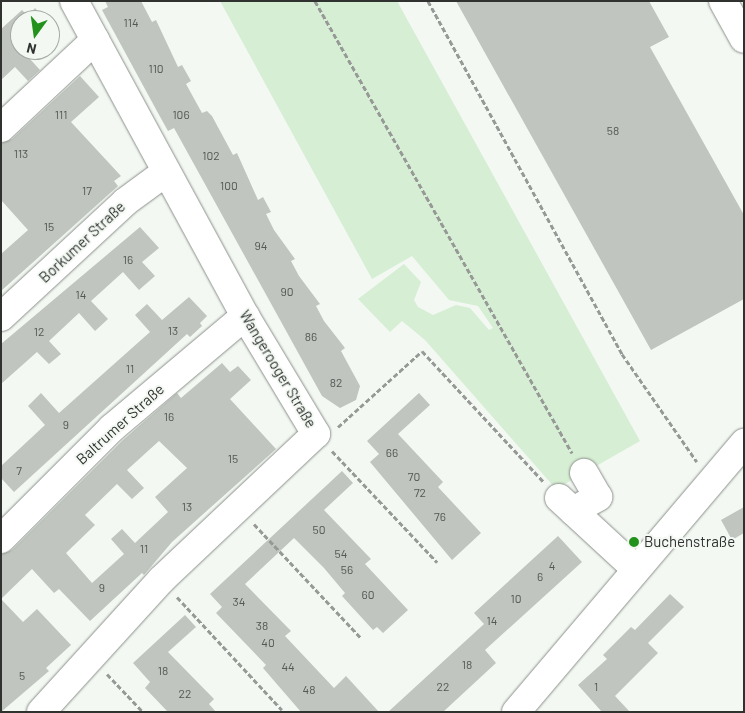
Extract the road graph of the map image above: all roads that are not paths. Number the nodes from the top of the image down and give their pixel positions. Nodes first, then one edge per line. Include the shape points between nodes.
1 (74, 1) edge
2 (723, 1) edge
3 (95, 40) junction
4 (744, 40) edge
5 (1, 128) edge
6 (166, 172) junction
7 (245, 316) junction
8 (1, 317) edge
9 (743, 445) edge
10 (584, 473) road end
11 (1, 539) edge
12 (636, 569) junction
13 (41, 712) edge
14 (516, 712) edge

1 - 3 street, Wangerooger Straße
2 - 4 street
3 - 5 street
3 - 6 street, Wangerooger Straße
6 - 7 street, Wangerooger Straße
6 - 8 street, Borkumer Straße via 125,202
7 - 11 street, Baltrumer Straße via 112,428
7 - 13 street, Wangerooger Straße via 316,434 161,580 89,655
9 - 12 street
10 - 12 street via 598,497 566,505
12 - 14 street

